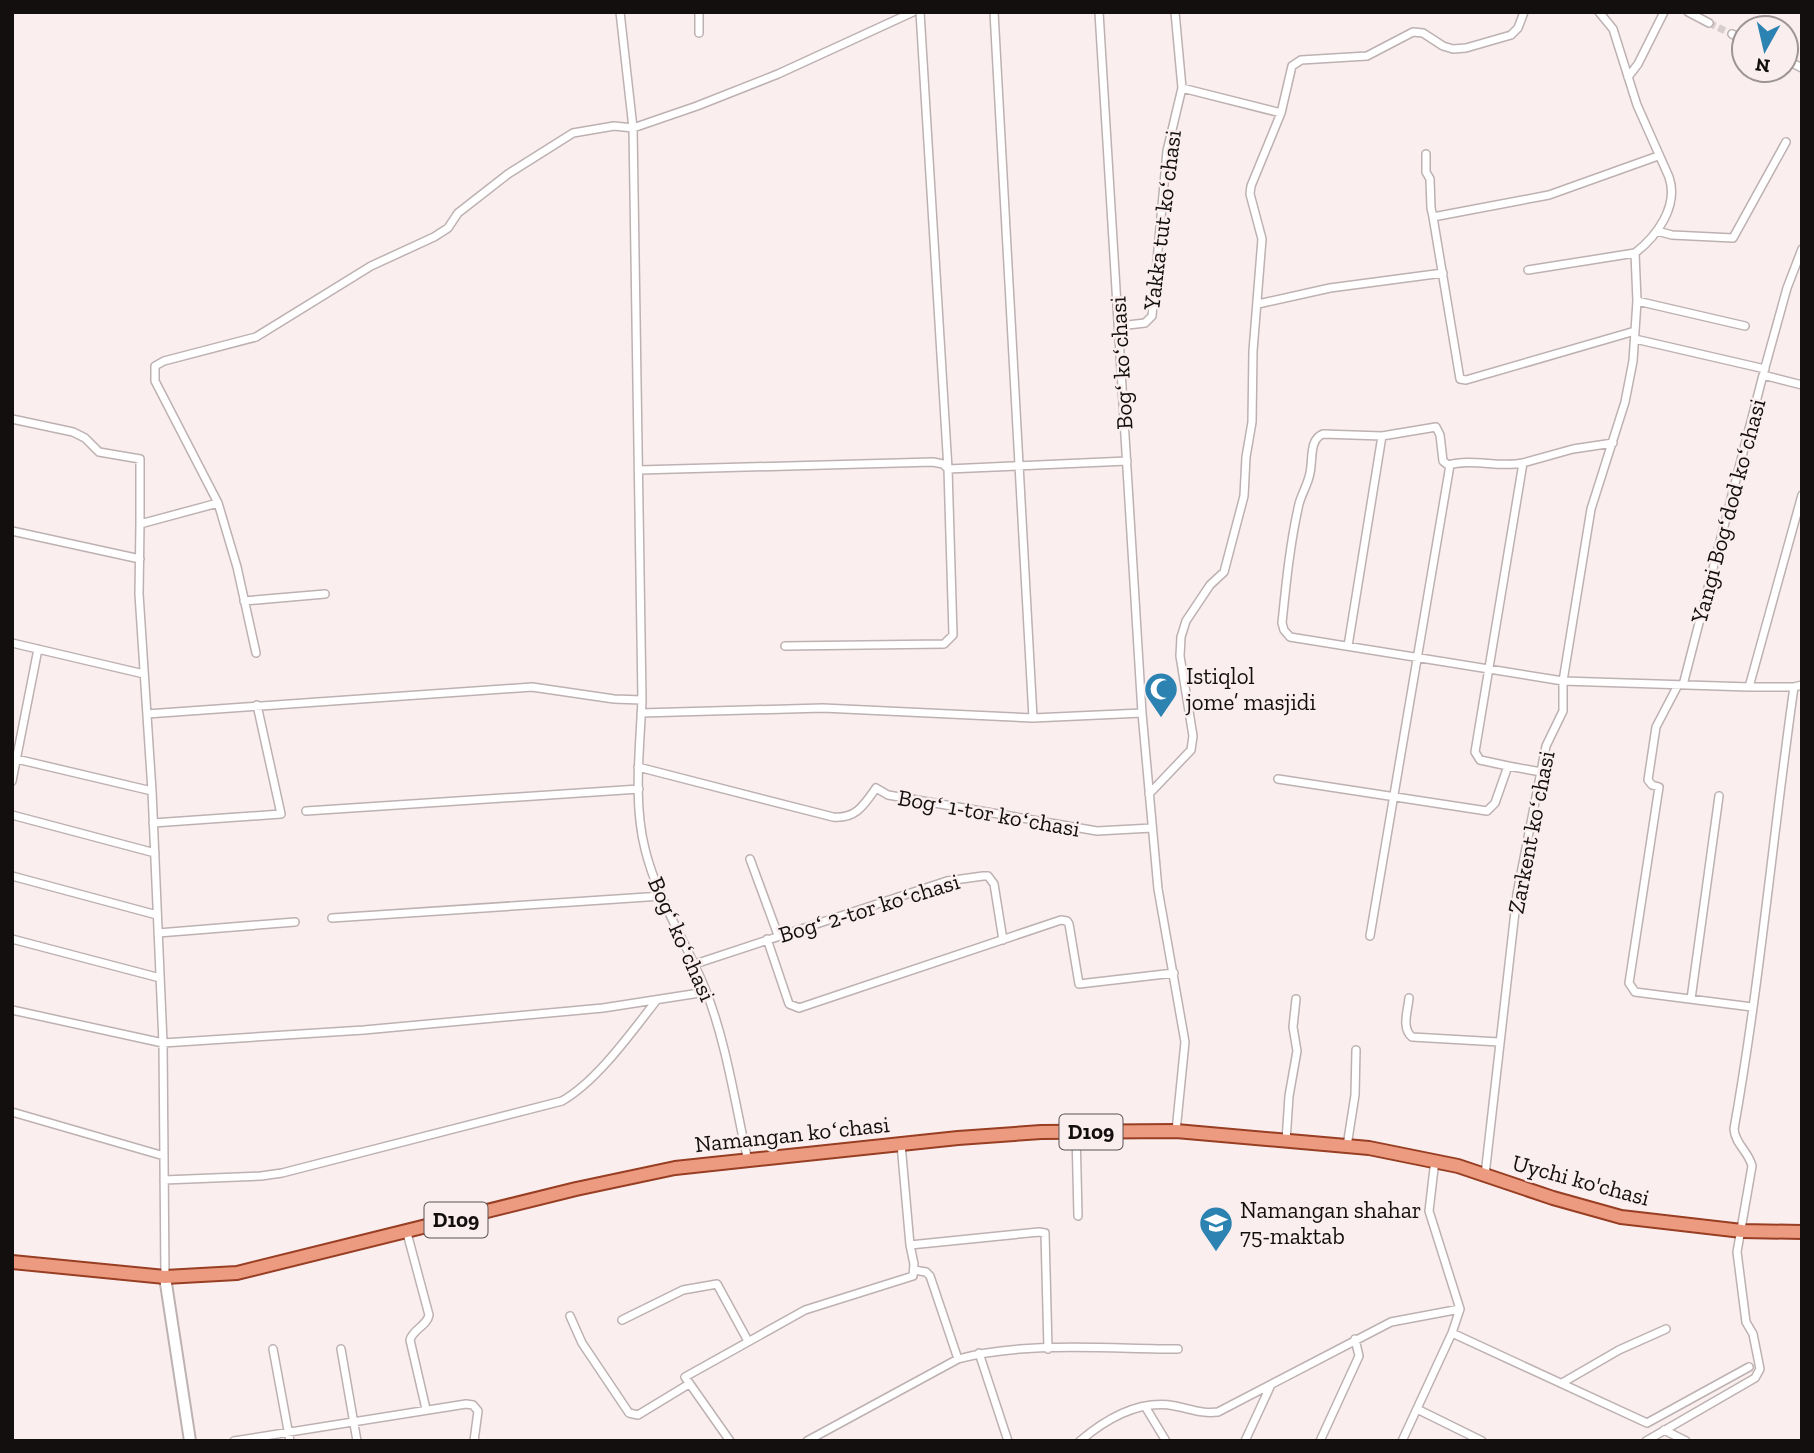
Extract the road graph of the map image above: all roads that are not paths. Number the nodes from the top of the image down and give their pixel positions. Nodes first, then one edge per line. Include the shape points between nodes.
1 (620, 12) edge
2 (699, 12) edge
3 (913, 12) edge
4 (920, 12) edge
5 (994, 12) edge
6 (1099, 12) edge
7 (1175, 12) edge
8 (1524, 12) edge
9 (1599, 12) edge
10 (1664, 12) edge
11 (1688, 12) edge
12 (1709, 23) tunnel mouth
13 (699, 33) dead end
14 (1628, 76) junction
15 (1182, 89) junction
16 (1281, 113) junction
17 (633, 128) junction
18 (1786, 142) dead end
19 (1426, 154) dead end
20 (1658, 156) junction
21 (1433, 217) junction
22 (1657, 231) junction
23 (1802, 249) edge
24 (1634, 253) junction
25 (1528, 270) dead end
26 (1443, 273) junction
27 (1637, 301) junction
28 (1258, 304) junction
29 (1119, 326) junction
30 (1745, 326) dead end
31 (1635, 335) junction
32 (1764, 372) junction
33 (1802, 386) edge
34 (12, 419) edge
35 (1382, 436) junction
36 (1613, 443) junction
37 (1127, 461) junction
38 (1523, 463) junction
39 (1450, 465) junction
40 (1019, 466) junction
41 (948, 468) junction
42 (639, 470) junction
43 (1802, 495) edge
44 (218, 503) junction
45 (140, 524) junction
46 (12, 531) edge
47 (140, 558) junction
48 (325, 594) dead end
49 (244, 601) junction
50 (12, 643) edge
51 (786, 646) dead end
52 (1348, 646) junction
53 (38, 649) junction
54 (256, 653) dead end
55 (1419, 657) junction
56 (1490, 669) junction
57 (145, 674) junction
58 (1563, 681) junction
59 (1680, 685) junction
60 (1798, 686) edge
61 (1749, 687) junction
62 (642, 700) junction
63 (257, 705) junction
64 (641, 713) junction
65 (1142, 713) junction
66 (147, 714) junction
67 (1033, 718) junction
68 (14, 759) edge
69 (1508, 766) junction
70 (638, 767) junction
71 (1541, 772) junction
72 (1278, 779) dead end
73 (12, 781) edge
74 (639, 789) junction
75 (152, 791) junction
76 (1149, 794) junction
77 (1719, 796) dead end
78 (1394, 798) junction
79 (306, 811) dead end
80 (12, 815) edge
81 (153, 823) junction
82 (1152, 828) junction
83 (155, 853) junction
84 (750, 859) dead end
85 (12, 876) edge
86 (662, 896) junction
87 (158, 915) junction
88 (332, 918) dead end
89 (295, 922) dead end
90 (158, 933) junction
91 (778, 935) junction
92 (1370, 936) dead end
93 (12, 939) edge
94 (767, 939) junction
95 (1003, 940) junction
96 (695, 964) junction
97 (1174, 973) junction
98 (160, 978) junction
99 (706, 992) junction
100 (1409, 998) dead end
101 (1296, 999) dead end
102 (1691, 999) junction
103 (657, 1001) junction
104 (1752, 1007) junction
105 (12, 1010) edge
106 (1499, 1042) junction
107 (163, 1043) junction
108 (1356, 1049) dead end
109 (12, 1112) edge
110 (1176, 1131) junction
111 (1076, 1132) junction
112 (1286, 1141) junction
113 (901, 1144) junction
114 (1347, 1146) junction
115 (164, 1156) junction
116 (1435, 1160) junction
117 (748, 1161) junction
118 (1485, 1175) junction
119 (164, 1180) junction
120 (1078, 1216) dead end
121 (1742, 1231) junction
122 (1802, 1232) edge
123 (407, 1233) junction
124 (910, 1245) junction
125 (12, 1262) edge
126 (914, 1270) junction
127 (165, 1277) junction
128 (1461, 1309) junction
129 (570, 1316) dead end
130 (622, 1320) dead end
131 (1665, 1329) dead end
132 (1452, 1333) junction
133 (1355, 1339) junction
134 (748, 1341) junction
135 (274, 1349) dead end
136 (341, 1349) dead end
137 (1048, 1349) junction
138 (1178, 1349) dead end
139 (979, 1353) junction
140 (958, 1359) junction
141 (1749, 1367) dead end
142 (1562, 1383) junction
143 (689, 1384) junction
144 (1270, 1386) junction
145 (1146, 1408) junction
146 (426, 1409) junction
147 (1417, 1409) junction
148 (354, 1422) junction
149 (1664, 1430) junction
150 (289, 1431) junction
151 (190, 1441) edge
152 (234, 1441) edge
153 (290, 1441) edge
154 (357, 1441) edge
155 (474, 1441) edge
156 (730, 1441) edge
157 (807, 1441) edge
158 (1008, 1441) edge
159 (1080, 1441) edge
160 (1166, 1441) edge
161 (1245, 1441) edge
162 (1320, 1441) edge
163 (1402, 1441) edge
164 (1482, 1441) edge
165 (1646, 1441) edge
166 (1686, 1441) edge

1 - 17 street, Bogʻ koʻchasi
2 - 13 street
3 - 17 street via 778,74
4 - 41 street
5 - 40 street
6 - 29 street, Bogʻ koʻchasi
7 - 15 street, Yakka tut koʻchasi
8 - 16 street via 1511,35 1466,48 1453,50 1413,32 1367,56 1298,61 1291,69
9 - 14 street via 1613,29
10 - 14 street
11 - 12 street
14 - 20 street
15 - 16 street
15 - 29 street, Yakka tut koʻchasi via 1167,151 1152,316 1145,323
16 - 28 street via 1250,194 1262,239
17 - 42 street, Bogʻ koʻchasi
17 - 44 street via 614,126 573,133 499,181 458,213 448,228 371,266 256,337 155,366 155,381
18 - 22 street via 1733,238
19 - 21 street
20 - 21 street via 1549,195
20 - 22 street via 1673,188
21 - 26 street
22 - 24 street
23 - 32 street
24 - 25 street
24 - 27 street, Zarkent koʻchasi
26 - 28 street via 1330,288
26 - 31 street via 1462,380
27 - 30 street
27 - 31 street, Zarkent koʻchasi
28 - 76 street via 1244,496 1224,572 1186,621 1181,637 1193,743 1188,755
29 - 37 street, Bogʻ koʻchasi
31 - 32 street
31 - 36 street, Zarkent koʻchasi via 1625,402
32 - 33 street, Yangi Bogʻdod koʻchasi
32 - 59 street, Yangi Bogʻdod koʻchasi
34 - 45 street via 73,432 99,452 140,459
35 - 39 street via 1436,427 1443,461
35 - 52 street
35 - 52 street via 1323,434 1315,438 1294,533 1284,630 1290,637
36 - 38 street
36 - 58 street, Zarkent koʻchasi via 1591,509
37 - 40 street
37 - 65 street, Bogʻ koʻchasi
38 - 39 street
38 - 56 street
39 - 55 street
40 - 41 street
40 - 67 street
41 - 42 street via 927,462
41 - 51 street via 953,630 948,642
42 - 62 street, Bogʻ koʻchasi
43 - 61 street
44 - 45 street
44 - 49 street
45 - 47 street
46 - 47 street
47 - 57 street
48 - 49 street
49 - 54 street
50 - 53 street
52 - 55 street
53 - 57 street
53 - 68 street
55 - 56 street
55 - 78 street
56 - 58 street
56 - 69 street via 1475,752 1480,760
57 - 66 street
58 - 59 street
58 - 71 street, Zarkent koʻchasi via 1563,711 1546,746
59 - 61 street
59 - 102 street, Yangi Bogʻdod koʻchasi via 1656,727 1648,780 1659,787 1629,983 1635,992
60 - 61 street
60 - 104 street
62 - 63 street via 532,687
62 - 64 street, Bogʻ koʻchasi
63 - 66 street
63 - 81 street via 281,814
64 - 67 street via 823,708
64 - 70 street, Bogʻ koʻchasi
65 - 67 street
65 - 76 street, Bogʻ koʻchasi
66 - 75 street
68 - 73 street
68 - 75 street
69 - 71 street
69 - 78 street via 1495,803 1487,811
70 - 74 street, Bogʻ koʻchasi
70 - 82 street, Bogʻ 1-tor koʻchasi via 833,817 855,814 876,788 888,795 1097,831
71 - 106 street, Zarkent koʻchasi via 1517,894
72 - 78 street
74 - 79 street
74 - 86 street, Bogʻ koʻchasi via 644,847
75 - 81 street
76 - 82 street, Bogʻ koʻchasi
77 - 102 street
78 - 92 street
80 - 83 street
81 - 83 street
82 - 97 street, Bogʻ koʻchasi
83 - 87 street
84 - 91 street
85 - 87 street
86 - 88 street
86 - 96 street, Bogʻ koʻchasi
87 - 90 street
89 - 90 street
90 - 98 street
91 - 94 street, Bogʻ 2-tor koʻchasi
91 - 95 street, Bogʻ 2-tor koʻchasi via 947,881 988,876 994,884
93 - 98 street
94 - 95 street, Bogʻ 2-tor koʻchasi via 789,1004 799,1008
94 - 96 street, Bogʻ 2-tor koʻchasi
95 - 97 street, Bogʻ 2-tor koʻchasi via 1064,920 1069,924 1079,984
96 - 99 street, Bogʻ koʻchasi
97 - 110 street, Bogʻ koʻchasi via 1185,1042
98 - 107 street
99 - 103 street
99 - 117 street, Bogʻ koʻchasi via 719,1026
100 - 106 street via 1405,1026 1412,1037
101 - 112 street via 1293,1027 1297,1051
102 - 104 street
103 - 107 street via 364,1030
103 - 119 street via 619,1049 562,1101 282,1173
104 - 121 street via 1734,1129 1752,1166
105 - 107 street
106 - 118 street, Zarkent koʻchasi
107 - 115 street
108 - 114 street
109 - 115 street
110 - 111 main road, Namangan koʻchasi / D109
110 - 112 main road, Namangan koʻchasi / D109
111 - 113 main road, Namangan koʻchasi / D109
111 - 120 street
112 - 114 main road, Namangan koʻchasi / D109
113 - 117 main road, Namangan koʻchasi / D109
113 - 124 street
114 - 116 main road, Namangan koʻchasi / D109
115 - 119 street
116 - 118 main road, Uychi ko'chasi / D109
116 - 128 street via 1429,1211
117 - 123 main road, Namangan koʻchasi / D109 via 674,1168
118 - 121 main road, Uychi ko'chasi / D109 via 1621,1217
119 - 127 street
121 - 122 main road, Uychi ko'chasi / D109
121 - 149 street via 1737,1252 1739,1278 1759,1373
123 - 127 main road, Namangan koʻchasi / D109 via 237,1273
123 - 146 street via 429,1315 410,1340
124 - 126 street
124 - 137 street via 1045,1233
125 - 127 main road, D109
126 - 134 street via 913,1276 805,1310
126 - 140 street via 930,1276
127 - 151 main road
128 - 132 street
128 - 133 street via 1391,1322
129 - 143 street via 582,1343 629,1413 638,1415
130 - 134 street via 683,1290 717,1284
131 - 142 street
132 - 142 street
132 - 147 street
133 - 144 street
133 - 162 street via 1359,1356
134 - 143 street via 685,1377
135 - 150 street
136 - 148 street
137 - 138 street
137 - 139 street
139 - 140 street
139 - 158 street
140 - 157 street
141 - 142 street via 1647,1423
143 - 156 street
144 - 145 street via 1218,1412 1170,1405
144 - 161 street
145 - 159 street via 1117,1413
145 - 160 street
146 - 148 street
146 - 155 street via 466,1404 477,1408
147 - 163 street
147 - 164 street
148 - 150 street
148 - 154 street
149 - 165 street
149 - 166 street
150 - 152 street
150 - 153 street

